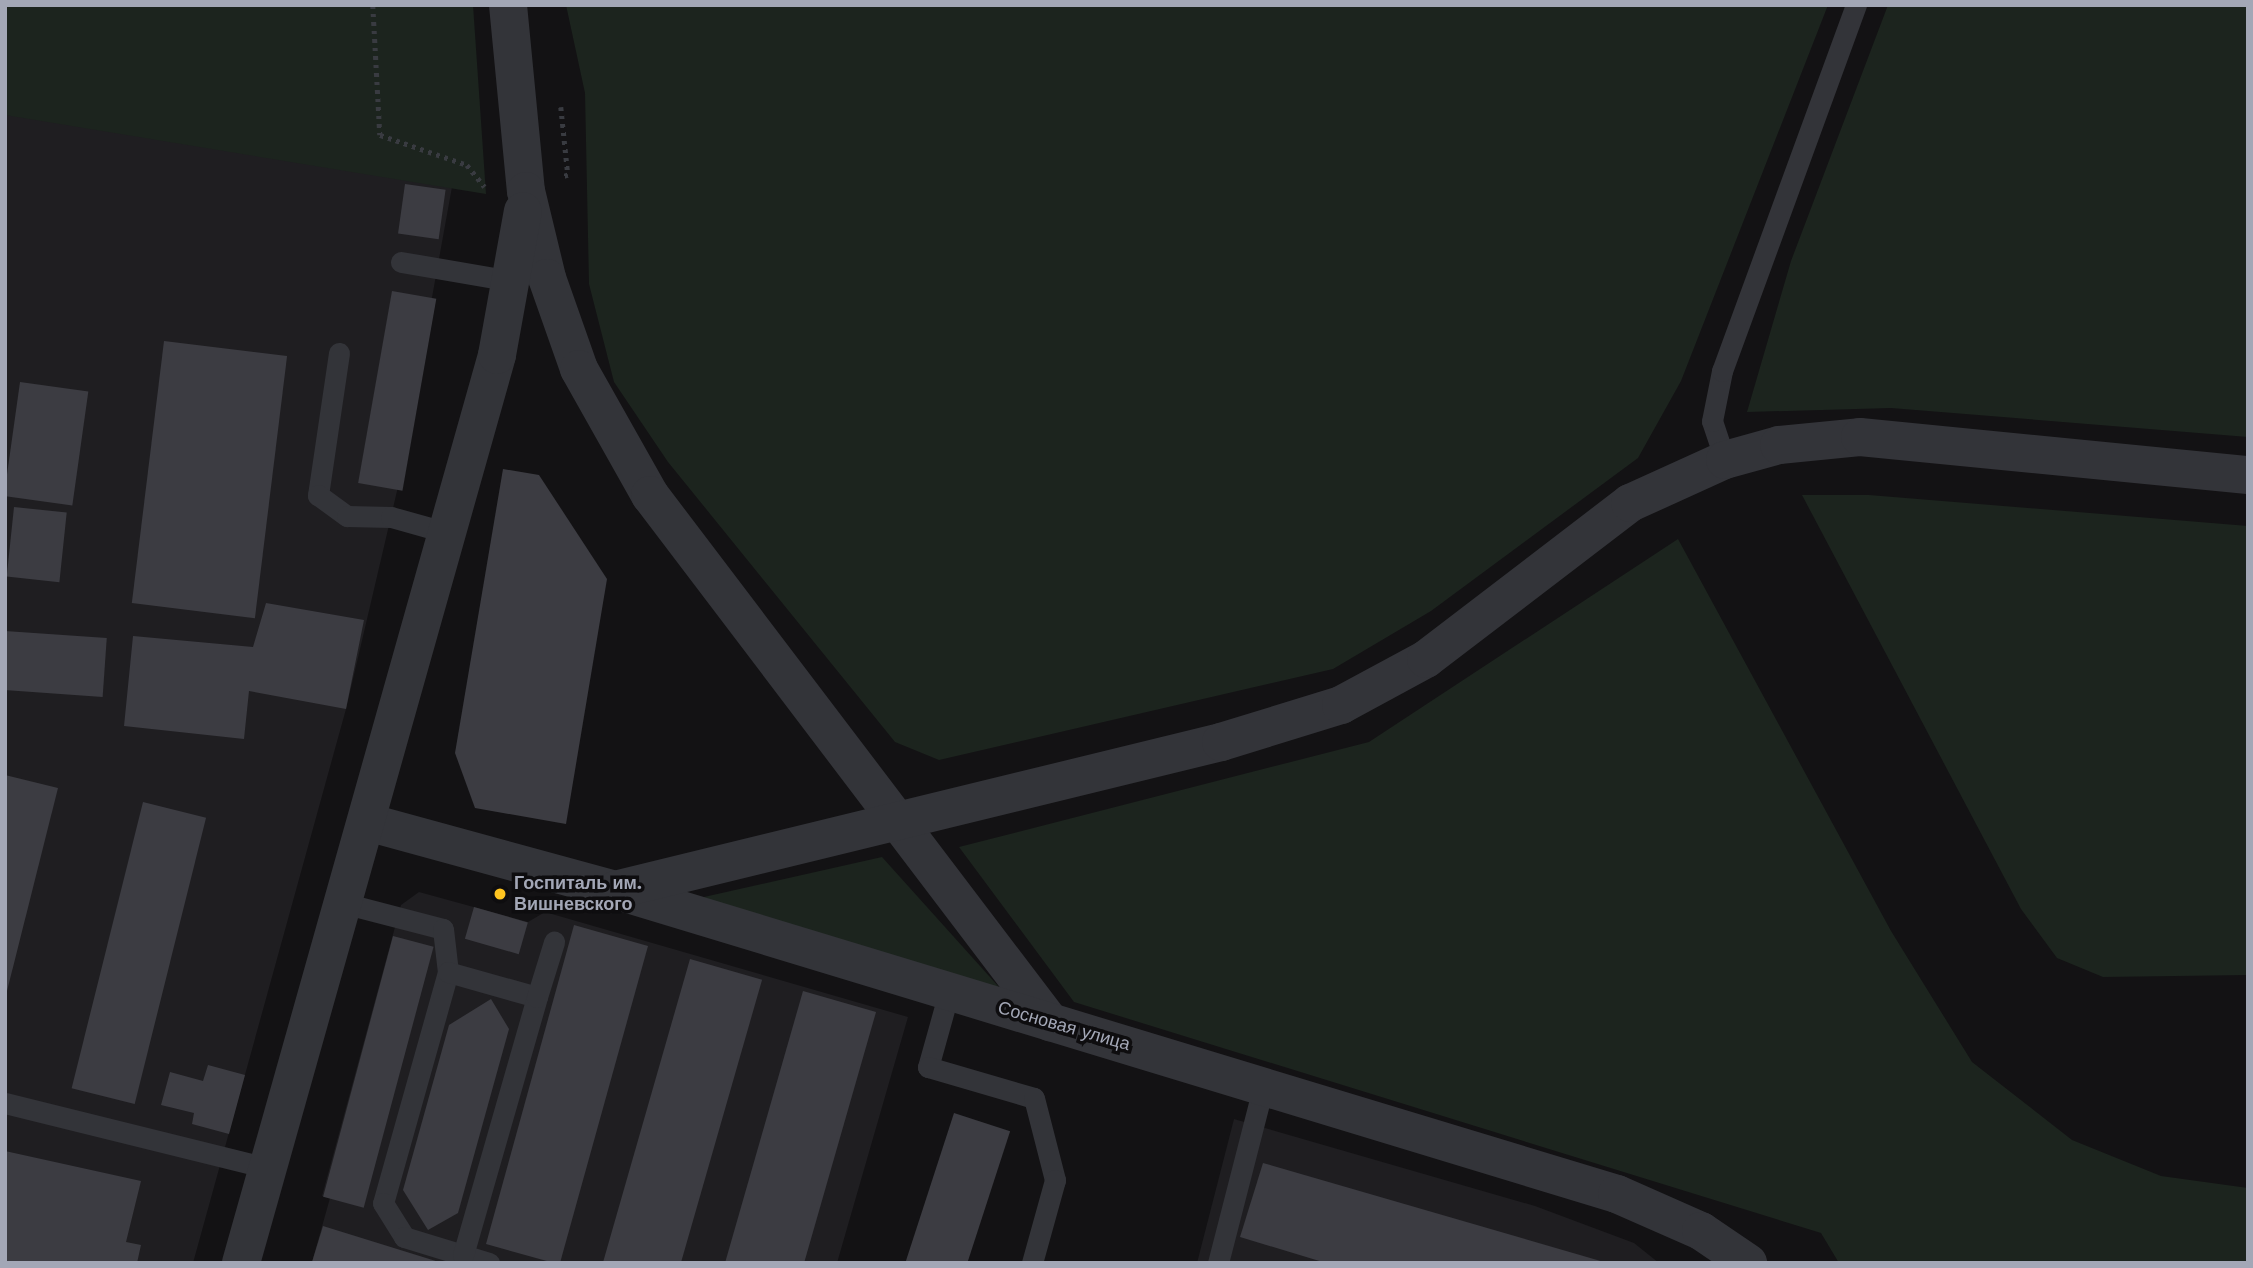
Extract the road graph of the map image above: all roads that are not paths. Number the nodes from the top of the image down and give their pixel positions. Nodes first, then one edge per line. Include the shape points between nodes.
1 (508, 5) edge
2 (1856, 5) edge
3 (509, 194) junction
4 (401, 262) dead end
5 (512, 281) junction
6 (339, 353) dead end
7 (1725, 460) junction
8 (2248, 475) edge
9 (448, 533) junction
10 (367, 822) junction
11 (895, 823) junction
12 (615, 890) junction
13 (344, 903) junction
14 (554, 942) dead end
15 (448, 972) junction
16 (949, 992) junction
17 (537, 998) junction
18 (1050, 1022) junction
19 (1264, 1084) junction
20 (5, 1104) edge
21 (267, 1168) junction
22 (463, 1255) junction
23 (242, 1263) edge
24 (489, 1263) edge
25 (1032, 1263) edge
26 (1217, 1263) edge
27 (1748, 1263) edge

1 - 3 street
2 - 7 lane via 1722,371 1712,421
3 - 5 street
3 - 11 street via 547,278 579,369 650,495
4 - 5 lane
5 - 9 street
6 - 9 lane via 318,495 347,516 391,517
7 - 8 street via 1779,445 1860,437
7 - 11 street via 1630,503 1426,659 1341,705
9 - 10 street
10 - 12 street, Сосновая улица
10 - 13 street
11 - 12 street
11 - 18 street
12 - 16 street, Сосновая улица
13 - 15 lane via 443,929
13 - 21 street
14 - 17 lane
15 - 17 lane
15 - 22 lane via 383,1203 404,1237
16 - 18 street, Сосновая улица
16 - 25 lane via 928,1067 1034,1098 1055,1180
17 - 22 lane
18 - 19 street, Сосновая улица
19 - 26 lane
19 - 27 street, Сосновая улица via 1617,1194 1701,1231
20 - 21 lane
21 - 23 street
22 - 24 lane

